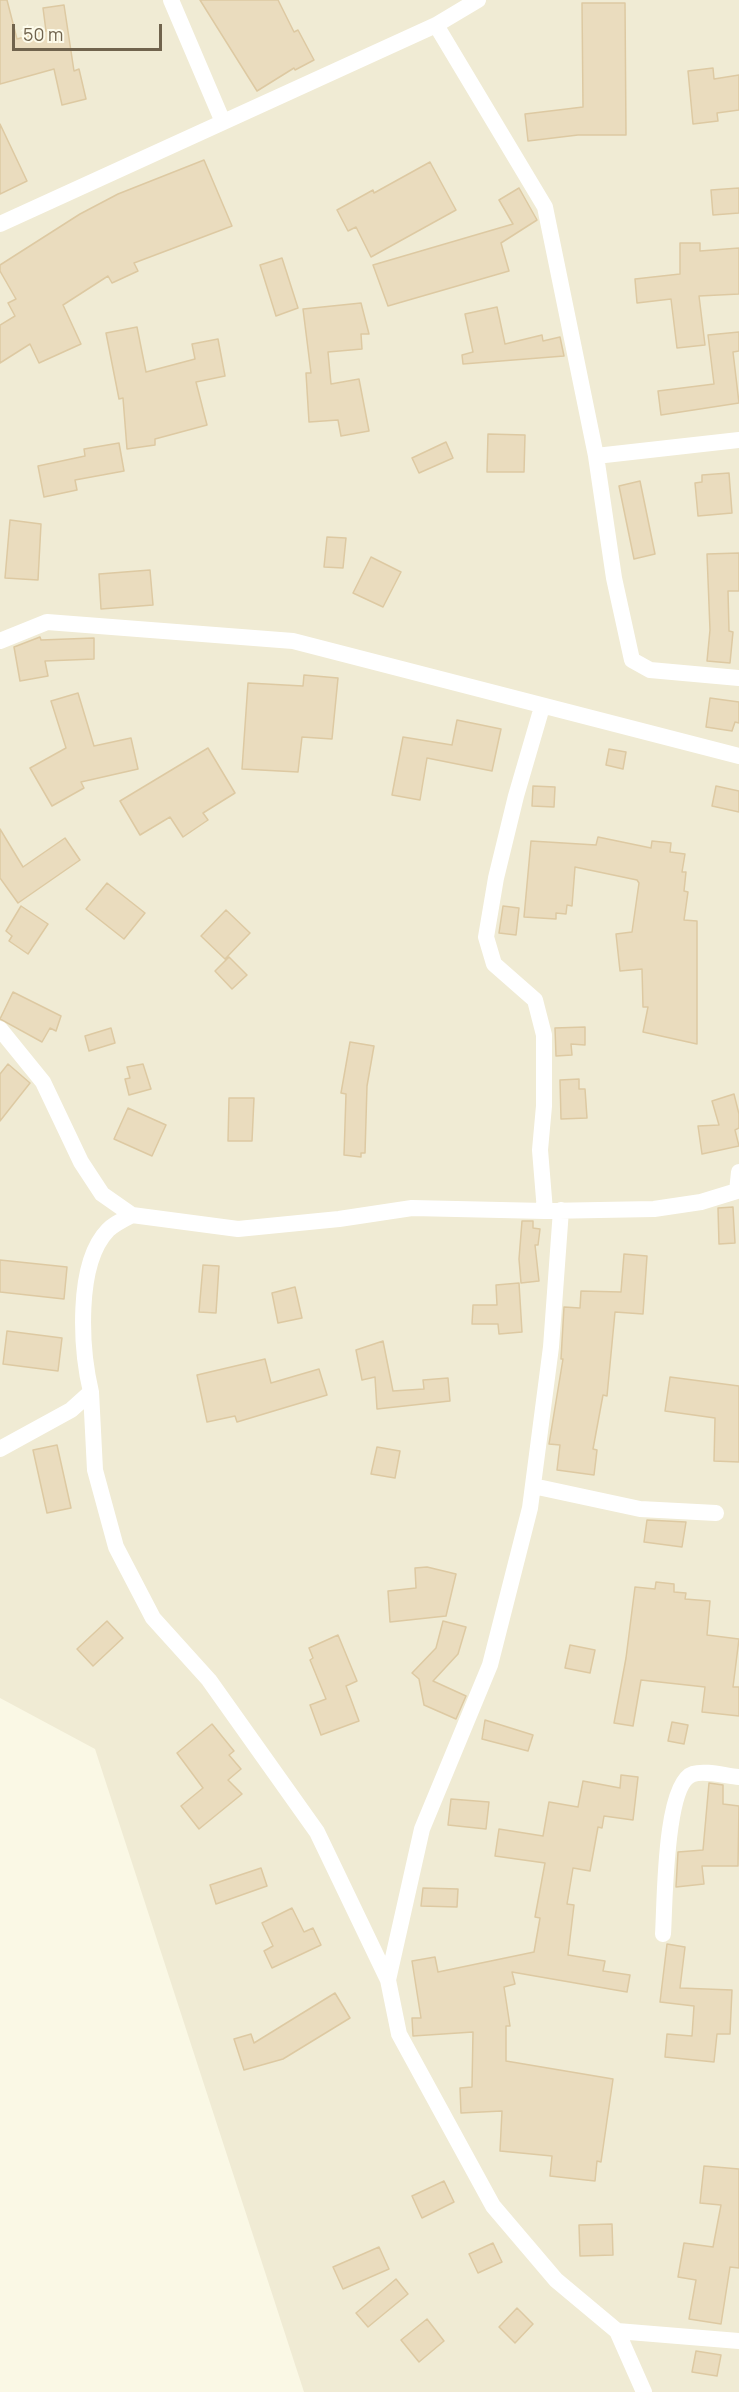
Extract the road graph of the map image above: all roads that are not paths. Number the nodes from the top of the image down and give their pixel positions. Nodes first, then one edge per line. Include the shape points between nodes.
1 (171, 0) edge
2 (478, 0) edge
3 (436, 25) junction
4 (223, 122) junction
5 (0, 224) edge
6 (739, 440) edge
7 (596, 456) junction
8 (0, 641) edge
9 (739, 678) edge
10 (542, 707) junction
11 (739, 756) edge
12 (0, 1029) edge
13 (739, 1172) edge
14 (738, 1193) edge
15 (553, 1211) junction
16 (132, 1215) junction
17 (91, 1392) junction
18 (0, 1449) edge
19 (533, 1486) junction
20 (716, 1513) dead end
21 (739, 1777) edge
22 (663, 1934) dead end
23 (388, 1980) junction
24 (617, 2331) junction
25 (739, 2341) edge
26 (644, 2392) edge

1 - 4 street
2 - 3 street
3 - 4 street
3 - 7 street via 545,207
4 - 5 street
6 - 7 street
7 - 9 street via 614,578 632,660 650,670
8 - 10 street via 47,622 293,641
10 - 11 street
10 - 15 street via 516,796 486,936 494,964 535,1000 544,1035 540,1150
12 - 16 street via 43,1082 81,1162 102,1194
13 - 14 street
14 - 15 street via 654,1209
15 - 16 street via 412,1208 238,1229
15 - 19 street via 551,1347
16 - 17 street via 109,1229 99,1244 84,1293 85,1365
17 - 18 street via 71,1410
17 - 23 street via 95,1470 116,1547 153,1618 208,1680 316,1832
19 - 20 street via 640,1509
19 - 23 street via 490,1665 422,1829
21 - 22 street via 693,1774 682,1782 675,1801 668,1851
23 - 24 street via 399,2034 494,2206 556,2280
24 - 25 street
24 - 26 street

